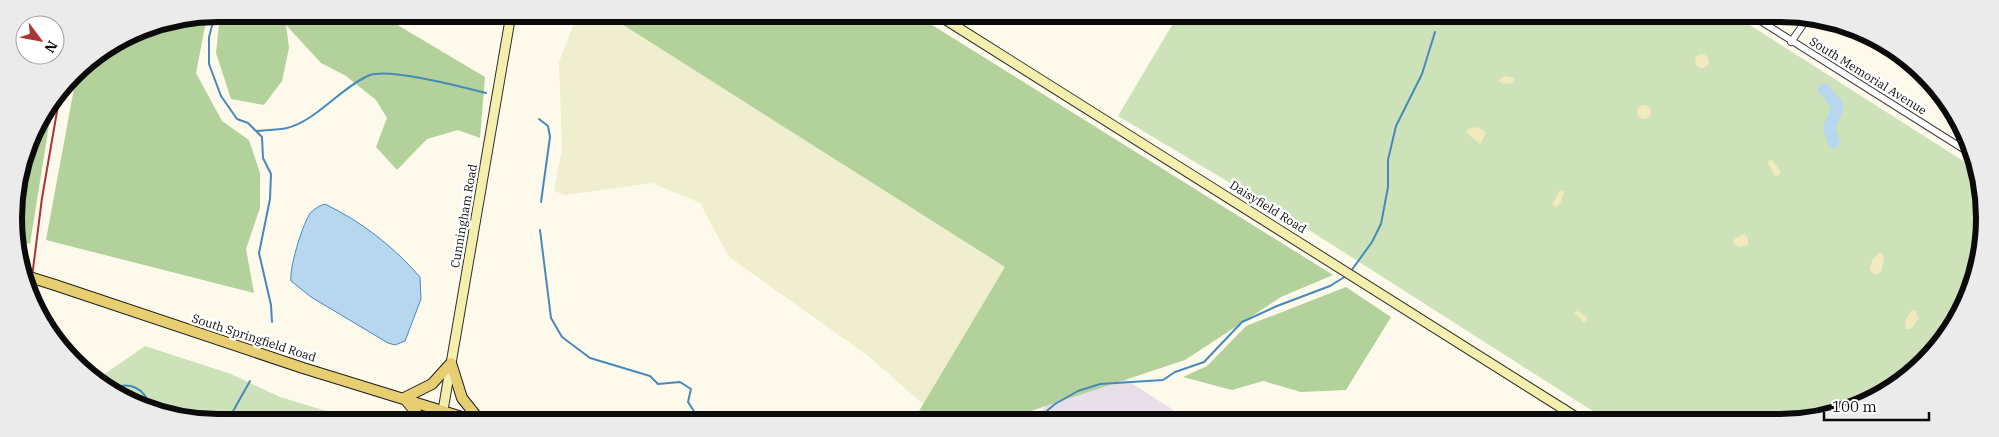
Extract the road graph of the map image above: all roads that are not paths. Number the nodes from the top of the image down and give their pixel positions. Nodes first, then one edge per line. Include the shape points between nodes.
1 (510, 22) edge
2 (951, 22) edge
3 (1761, 22) edge
4 (1803, 24) edge
5 (1791, 42) junction
6 (1964, 150) edge
7 (32, 278) edge
8 (451, 364) junction
9 (404, 398) junction
10 (1564, 409) junction
11 (443, 410) junction
12 (417, 414) edge
13 (442, 414) edge
14 (455, 414) edge
15 (474, 414) edge
16 (1561, 414) edge
17 (1572, 414) edge

1 - 8 street, Cunningham Road
2 - 10 street, Daisyfield Road
3 - 5 street, South Memorial Avenue
4 - 5 street
5 - 6 street, South Memorial Avenue
7 - 9 main road, South Springfield Road, bridge via 303,368
8 - 9 main road via 432,384
8 - 11 street, Cunningham Road
8 - 15 main road via 462,398
9 - 11 main road, South Springfield Road
9 - 12 main road
10 - 16 street
10 - 17 street, Daisyfield Road
11 - 13 street, Cunningham Road
11 - 14 main road, South Springfield Road

